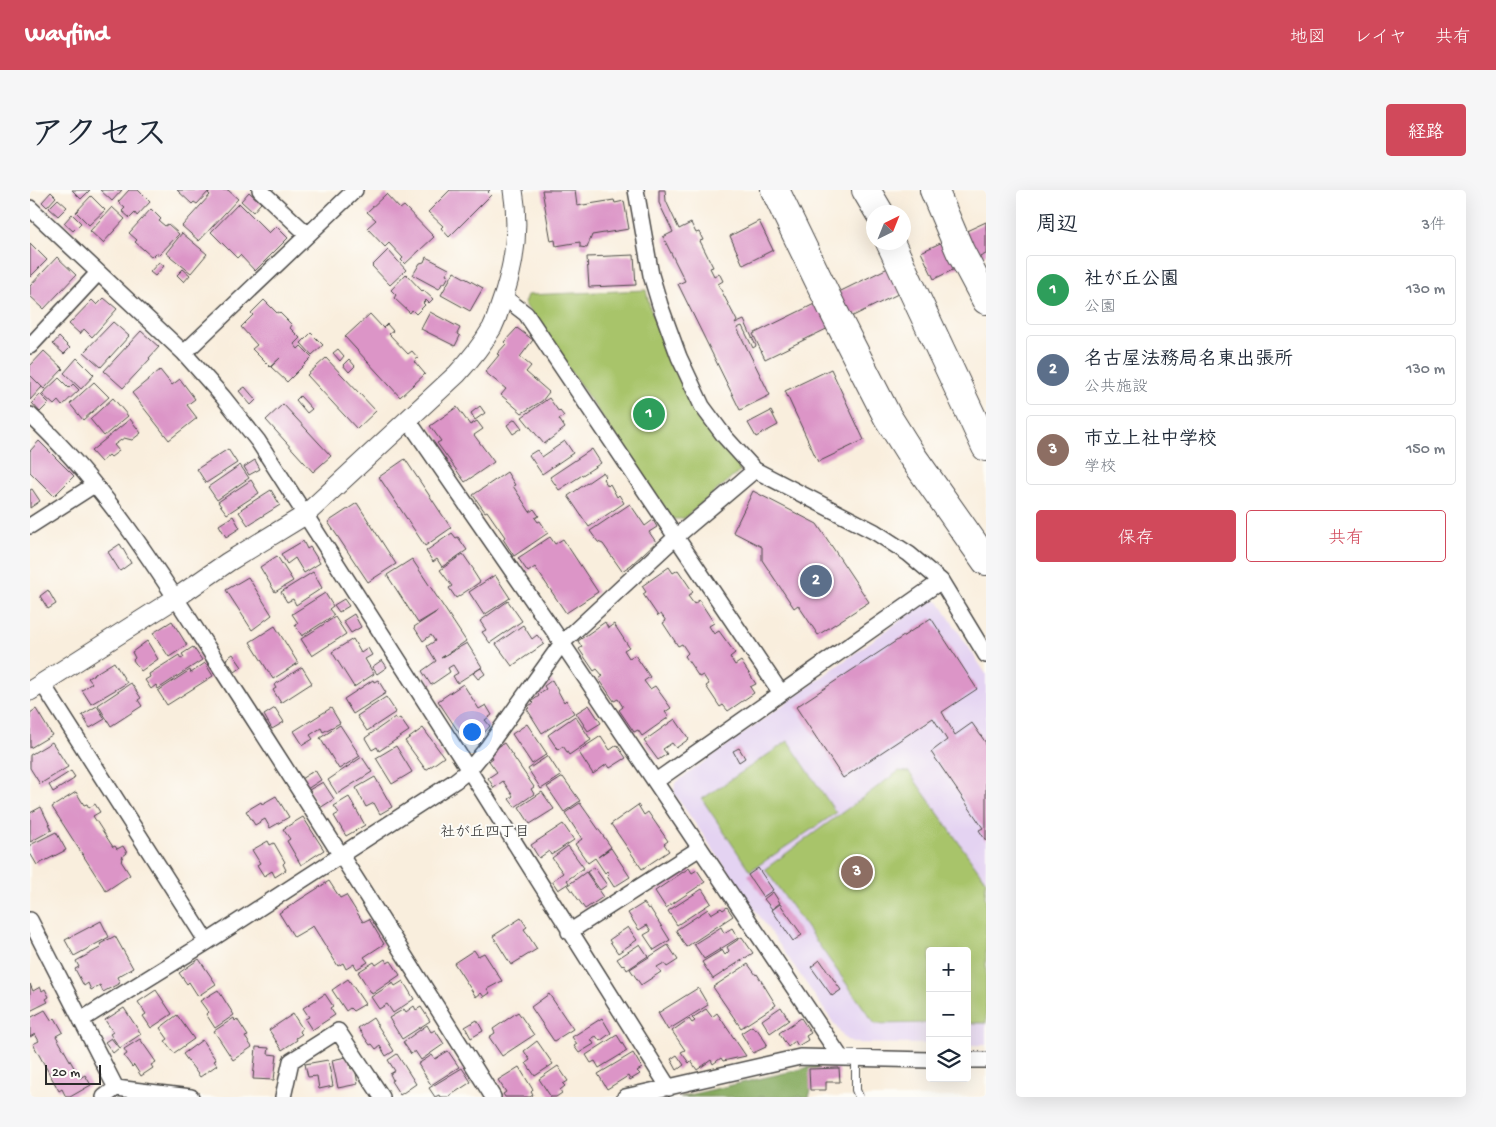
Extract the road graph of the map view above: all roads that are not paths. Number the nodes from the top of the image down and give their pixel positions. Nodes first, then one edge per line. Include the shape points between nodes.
1 (260, 190) edge
2 (355, 190) edge
3 (513, 190) edge
4 (636, 190) edge
5 (775, 190) edge
6 (866, 190) edge
7 (934, 190) edge
8 (874, 205) edge
9 (30, 208) edge
10 (307, 234) junction
11 (894, 250) edge
12 (900, 250) edge
13 (98, 273) junction
14 (504, 297) junction
15 (986, 300) edge
16 (30, 346) edge
17 (184, 352) junction
18 (986, 403) edge
19 (30, 415) edge
20 (408, 420) junction
21 (986, 447) edge
22 (754, 470) junction
23 (94, 485) junction
24 (305, 515) junction
25 (30, 526) edge
26 (677, 536) junction
27 (986, 562) edge
28 (941, 581) junction
29 (176, 598) junction
30 (562, 643) junction
31 (986, 655) edge
32 (36, 687) edge
33 (782, 693) junction
34 (469, 770) junction
35 (656, 781) junction
36 (700, 848) junction
37 (342, 855) junction
38 (30, 920) edge
39 (569, 932) junction
40 (207, 942) junction
41 (82, 1020) junction
42 (849, 1059) junction
43 (926, 1060) edge
44 (971, 1060) edge
45 (986, 1060) edge
46 (669, 1088) junction
47 (110, 1092) edge
48 (190, 1097) edge
49 (283, 1097) edge
50 (382, 1097) edge
51 (493, 1097) edge
52 (625, 1097) edge
53 (859, 1097) edge

1 - 10 street
2 - 10 street
3 - 14 street via 517,212 514,251
4 - 22 street via 651,275 679,357 702,406
5 - 27 highway via 887,416
6 - 8 highway
7 - 15 highway via 960,251
9 - 13 street
10 - 17 street
11 - 21 highway
12 - 18 highway
13 - 16 street
13 - 17 street
14 - 20 street via 493,327 474,355
14 - 26 street via 526,314
17 - 24 street via 258,441
19 - 23 street
20 - 24 street
20 - 30 street
22 - 26 street
22 - 28 street via 874,532 909,554
23 - 25 street
23 - 29 street
24 - 29 street
24 - 34 street
26 - 30 street
26 - 33 street
28 - 31 street
28 - 33 street
29 - 32 street
29 - 37 street
30 - 34 street
30 - 35 street
32 - 40 street
33 - 35 street
34 - 37 street
34 - 39 street
35 - 36 street
36 - 39 street
36 - 42 street
37 - 40 street
37 - 51 street
38 - 41 street
39 - 46 street
40 - 41 street
41 - 47 street
42 - 43 street
42 - 46 street via 800,1057
42 - 53 lane
44 - 45 street
46 - 52 street
47 - 48 street
49 - 50 street via 291,1061 338,1031

